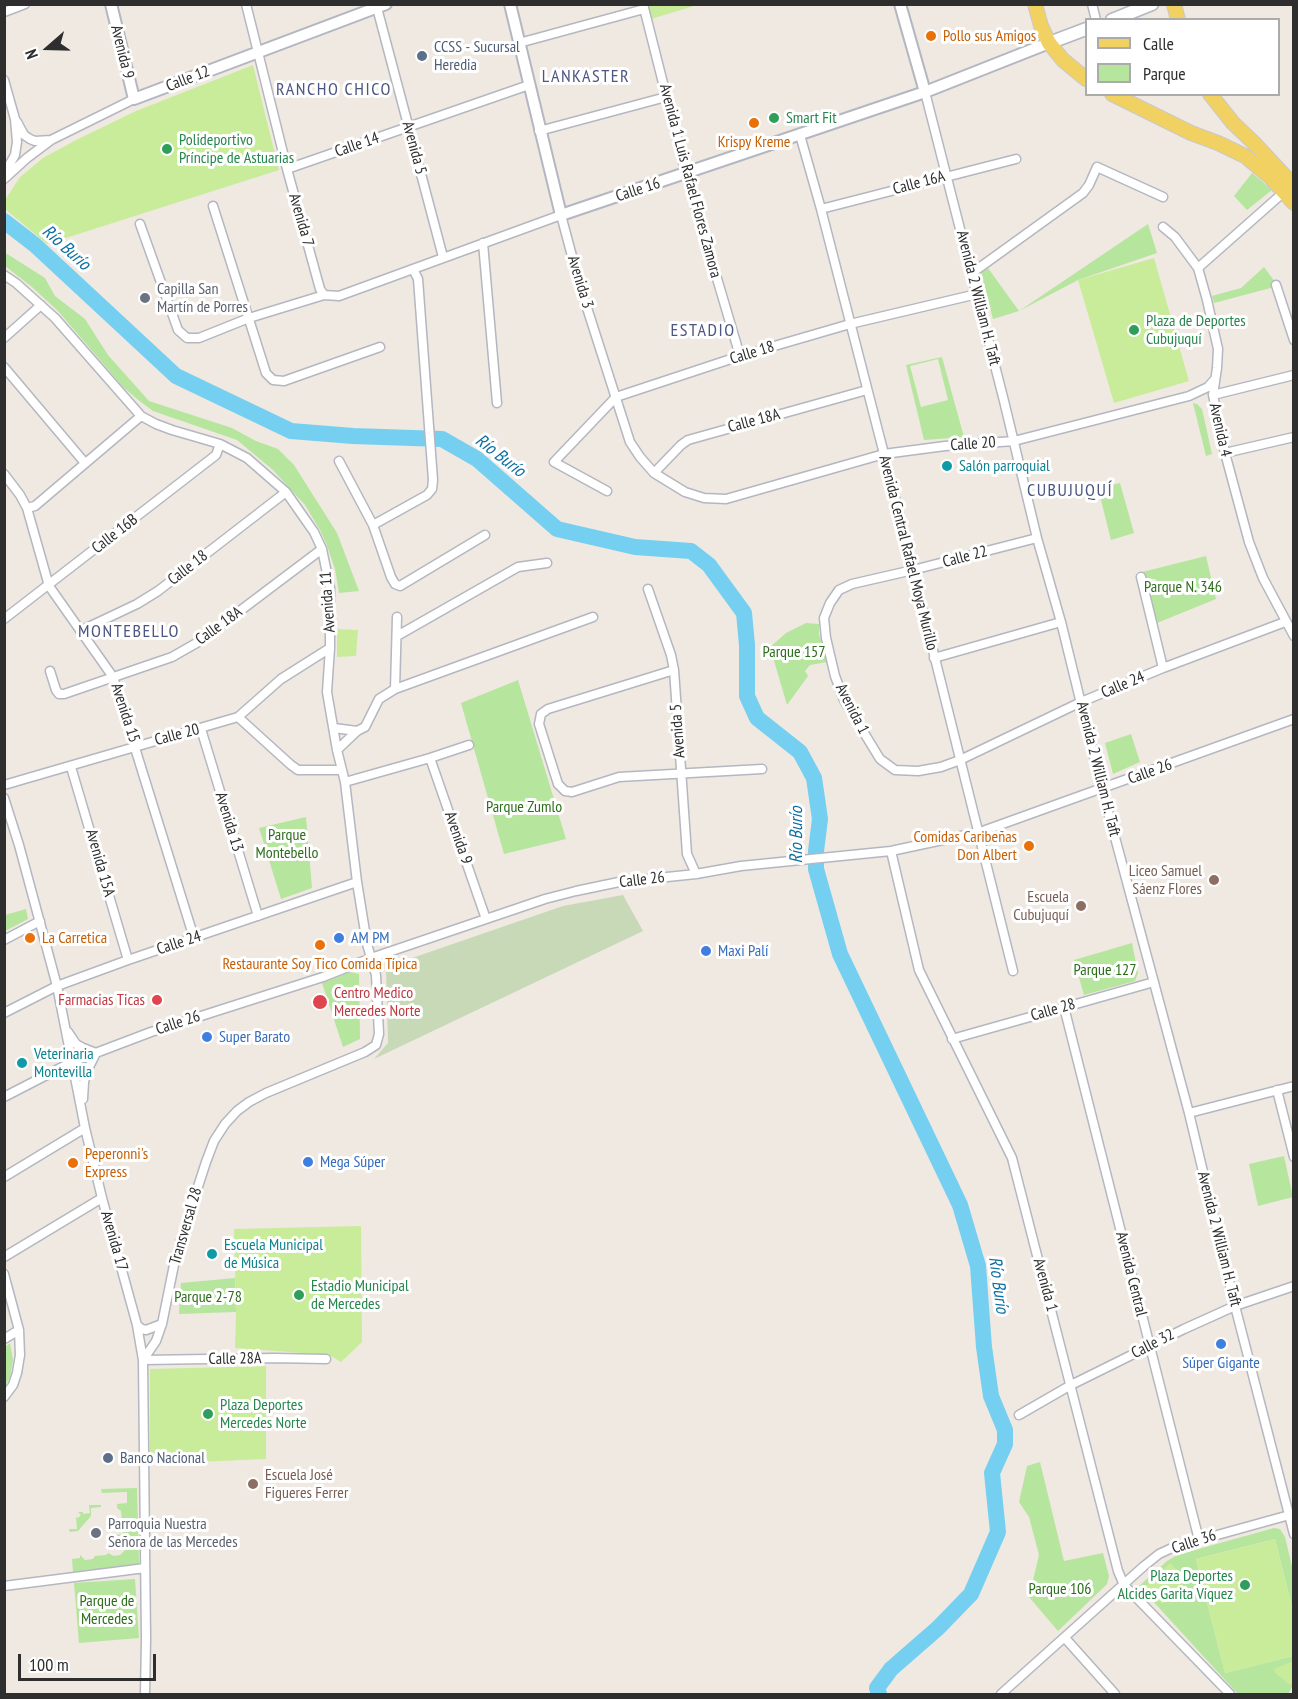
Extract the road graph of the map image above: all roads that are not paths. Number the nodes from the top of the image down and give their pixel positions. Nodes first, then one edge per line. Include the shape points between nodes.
1 (25, 4) edge
2 (111, 4) edge
3 (246, 4) edge
4 (510, 4) edge
5 (900, 4) edge
6 (1035, 4) edge
7 (1152, 4) edge
8 (380, 6) edge
9 (643, 7) edge
10 (4, 12) edge
11 (1117, 18) edge
12 (1085, 29) edge
13 (519, 43) junction
14 (1049, 43) junction
15 (258, 52) junction
16 (1085, 78) edge
17 (4, 80) edge
18 (529, 85) junction
19 (925, 92) junction
20 (1116, 96) edge
21 (1212, 96) edge
22 (666, 97) junction
23 (134, 99) junction
24 (15, 119) junction
25 (1233, 123) junction
26 (408, 127) junction
27 (539, 131) junction
28 (800, 135) junction
29 (51, 140) junction
30 (1218, 143) junction
31 (1254, 143) junction
32 (1245, 156) junction
33 (1016, 159) dead end
34 (287, 169) junction
35 (4, 174) edge
36 (686, 174) junction
37 (947, 176) junction
38 (4, 179) edge
39 (1290, 194) edge
40 (1163, 198) dead end
41 (213, 206) dead end
42 (821, 209) junction
43 (561, 215) junction
44 (140, 224) dead end
45 (1163, 227) dead end
46 (483, 243) junction
47 (443, 257) junction
48 (1198, 268) junction
49 (413, 269) junction
50 (972, 273) junction
51 (4, 275) edge
52 (1276, 285) dead end
53 (977, 294) junction
54 (324, 295) junction
55 (41, 305) junction
56 (249, 318) junction
57 (850, 324) junction
58 (4, 338) edge
59 (1293, 340) edge
60 (380, 347) dead end
61 (740, 356) junction
62 (4, 367) edge
63 (1293, 375) edge
64 (1215, 379) junction
65 (867, 390) junction
66 (1212, 395) junction
67 (616, 397) junction
68 (497, 404) dead end
69 (141, 416) junction
70 (1293, 437) edge
71 (1014, 441) junction
72 (220, 444) junction
73 (1225, 453) junction
74 (884, 454) junction
75 (339, 461) dead end
76 (85, 463) junction
77 (654, 473) junction
78 (4, 474) edge
79 (607, 491) dead end
80 (286, 492) junction
81 (726, 499) joint
82 (27, 508) junction
83 (373, 525) junction
84 (485, 535) dead end
85 (1037, 538) junction
86 (322, 549) junction
87 (547, 563) dead end
88 (913, 570) junction
89 (1141, 577) dead end
90 (49, 586) junction
91 (648, 590) dead end
92 (830, 603) joint
93 (397, 617) dead end
94 (593, 617) dead end
95 (4, 620) edge
96 (1061, 622) junction
97 (1285, 622) junction
98 (82, 630) junction
99 (397, 636) junction
100 (1293, 636) edge
101 (330, 648) junction
102 (934, 658) junction
103 (1163, 668) junction
104 (674, 670) junction
105 (50, 671) dead end
106 (113, 677) junction
107 (395, 689) junction
108 (1081, 702) junction
109 (238, 717) junction
110 (1293, 719) edge
111 (334, 728) junction
112 (201, 729) junction
113 (357, 731) junction
114 (469, 745) dead end
115 (135, 746) junction
116 (337, 750) junction
117 (430, 758) junction
118 (960, 760) junction
119 (71, 767) junction
120 (762, 769) dead end
121 (342, 770) junction
122 (896, 770) joint
123 (680, 774) junction
124 (345, 782) junction
125 (4, 785) edge
126 (1102, 789) junction
127 (4, 798) edge
128 (980, 832) junction
129 (891, 851) junction
130 (696, 874) junction
131 (357, 882) junction
132 (258, 916) junction
133 (486, 919) junction
134 (40, 921) junction
135 (194, 938) junction
136 (4, 940) edge
137 (371, 958) junction
138 (128, 960) junction
139 (1013, 971) dead end
140 (1154, 982) junction
141 (57, 986) junction
142 (1064, 1007) junction
143 (4, 1013) edge
144 (64, 1024) junction
145 (952, 1038) junction
146 (96, 1053) junction
147 (72, 1062) junction
148 (1293, 1086) edge
149 (1277, 1090) junction
150 (4, 1097) edge
151 (249, 1102) joint
152 (82, 1111) junction
153 (1189, 1113) junction
154 (85, 1128) junction
155 (1293, 1157) edge
156 (4, 1177) edge
157 (102, 1198) junction
158 (4, 1257) edge
159 (4, 1274) edge
160 (1293, 1286) edge
161 (1235, 1306) junction
162 (162, 1324) junction
163 (137, 1325) junction
164 (19, 1330) junction
165 (4, 1339) edge
166 (1150, 1346) junction
167 (327, 1359) dead end
168 (143, 1360) junction
169 (1071, 1385) junction
170 (4, 1397) edge
171 (1019, 1415) dead end
172 (1291, 1514) edge
173 (1293, 1534) edge
174 (1199, 1540) junction
175 (145, 1568) junction
176 (1124, 1585) junction
177 (4, 1586) edge
178 (1065, 1638) junction
179 (145, 1695) edge
180 (1001, 1695) edge
181 (1115, 1695) edge
182 (1230, 1695) edge

1 - 10 street
2 - 23 street, Avenida 9
3 - 15 street, Avenida 7
4 - 13 street, Avenida 3
5 - 19 street, Avenida 2 William H. Taft
6 - 14 main road
7 - 11 main road
8 - 15 street, Calle 12
8 - 26 street, Avenida 5
9 - 13 street
9 - 22 street, Avenida 1 Luis Rafael Flores Zamora
12 - 14 main road, Calle 16
13 - 18 street, Avenida 3
14 - 16 main road
14 - 19 street, Calle 16
15 - 23 street, Calle 12
15 - 34 street, Avenida 7
17 - 24 street
18 - 26 street, Calle 14
18 - 27 street, Avenida 3
19 - 28 street, Calle 16
19 - 37 street, Avenida 2 William H. Taft
20 - 30 main road
21 - 25 main road
22 - 27 street
22 - 36 street, Avenida 1 Luis Rafael Flores Zamora
23 - 29 street, Calle 12
24 - 29 street via 30,139
24 - 35 street via 15,155
25 - 30 main road via 1231,135
25 - 31 main road
26 - 34 street, Calle 14
26 - 47 street, Avenida 5
27 - 43 street, Avenida 3
28 - 36 street, Calle 16
28 - 42 street, Avenida Central Rafael Moya Murillo
29 - 38 street, Calle 12
30 - 32 main road
31 - 32 main road via 1247,146
31 - 39 main road
32 - 39 main road
33 - 37 street, Calle 16A
34 - 54 street, Avenida 7
36 - 43 street, Calle 16
36 - 61 street, Avenida 1 Luis Rafael Flores Zamora
37 - 42 street, Calle 16A
37 - 50 street, Avenida 2 William H. Taft
39 - 48 street
40 - 50 street via 1097,167 1083,193
41 - 56 street
42 - 57 street, Avenida Central Rafael Moya Murillo
43 - 46 street, Calle 16
43 - 67 street, Avenida 3
44 - 56 street, Calle 16 via 178,330 187,338 199,338
45 - 48 street, Avenida 4
46 - 47 street, Calle 16
46 - 68 street
47 - 49 street, Calle 16
48 - 64 street, Avenida 4 via 1218,349
49 - 54 street, Calle 16 via 339,296
49 - 83 street via 418,279 432,489
50 - 53 street, Avenida 2 William H. Taft
51 - 55 street, Avenida 11
52 - 59 street
53 - 57 street, Calle 18
53 - 71 street, Avenida 2 William H. Taft
54 - 56 street, Calle 16
55 - 58 street
55 - 69 street, Avenida 11
56 - 60 street via 266,373 273,380 284,381
57 - 61 street, Calle 18
57 - 65 street, Avenida Central Rafael Moya Murillo
61 - 67 street, Calle 18
62 - 76 street
63 - 66 street
64 - 66 street, Avenida 4
64 - 71 street, Calle 20 via 1189,396
65 - 74 street, Avenida Central Rafael Moya Murillo
65 - 77 street, Calle 18A via 688,440
66 - 73 street, Avenida 4
67 - 77 street, Avenida 3 via 630,442
67 - 79 street, Calle 18 via 554,462
69 - 72 street, Avenida 11 via 171,430
69 - 76 street
70 - 73 street
71 - 74 street, Calle 20
71 - 85 street, Avenida 2 William H. Taft
72 - 80 street, Avenida 11 via 248,459
72 - 90 street, Calle 16B via 216,455
73 - 97 street, Avenida 4 via 1249,542
74 - 81 street, Calle 20
74 - 88 street, Avenida Central Rafael Moya Murillo
75 - 83 street
76 - 82 street via 35,506
77 - 81 street, Avenida 3 via 695,496
78 - 82 street, Avenida 15
80 - 86 street, Avenida 11
80 - 98 street, Calle 18 via 158,591
82 - 90 street, Avenida 15
83 - 84 street via 391,577 400,586
85 - 88 street, Calle 22
85 - 96 street, Avenida 2 William H. Taft
86 - 101 street, Avenida 11 via 330,588
86 - 106 street, Calle 18A via 192,646
87 - 99 street via 518,567
88 - 92 street, Calle 22 via 852,584 839,590
88 - 102 street, Avenida Central Rafael Moya Murillo
89 - 103 street
90 - 95 street, Calle 16B
90 - 98 street, Avenida 15
91 - 104 street, Avenida 5
92 - 122 street, Avenida 1 via 824,618 826,638 841,692 880,759
93 - 99 street
94 - 107 street
96 - 102 street
96 - 108 street, Avenida 2 William H. Taft
97 - 100 street, Avenida 4
97 - 103 street, Calle 24
98 - 106 street, Avenida 15
99 - 107 street
101 - 109 street, Calle 20 via 280,679
101 - 111 street, Avenida 11 via 327,692
102 - 118 street, Avenida Central Rafael Moya Murillo
103 - 108 street, Calle 24
104 - 123 street, Avenida 5
104 - 123 street via 548,709 541,714 539,724 558,784 565,791 619,777
105 - 106 street, Calle 18A via 56,690 64,694
106 - 115 street, Avenida 15
107 - 113 street via 379,699 365,727
108 - 118 street, Calle 24
108 - 126 street, Avenida 2 William H. Taft
109 - 112 street, Calle 20
109 - 121 street via 298,770
110 - 126 street, Calle 26
111 - 113 street
111 - 116 street, Avenida 11
112 - 115 street, Calle 20
112 - 132 street, Avenida 13
113 - 116 street
114 - 117 street
115 - 119 street, Calle 20
115 - 135 street, Avenida 15
116 - 121 street, Avenida 11
117 - 124 street
117 - 133 street, Avenida 9
118 - 122 street, Calle 24 via 918,771
118 - 128 street, Avenida Central Rafael Moya Murillo
119 - 125 street, Calle 20
119 - 138 street, Avenida 15A
120 - 123 street
121 - 124 street, Avenida 11
123 - 130 street, Avenida 5 via 687,854
124 - 131 street, Avenida 11
126 - 128 street, Calle 26
126 - 140 street, Avenida 2 William H. Taft
127 - 134 street, Avenida 17
128 - 129 street, Calle 26
128 - 139 street, Avenida Central Rafael Moya Murillo
129 - 130 street, Calle 26
129 - 145 street, Avenida 1 via 919,970
130 - 133 street, Calle 26 via 576,891
131 - 132 street, Calle 24
131 - 137 street, Avenida 11
132 - 135 street, Calle 24
133 - 137 street, Calle 26
134 - 136 street
134 - 141 street, Avenida 17
135 - 138 street, Calle 24
137 - 146 street, Calle 26
137 - 151 street, Avenida 11 via 376,975 376,1045
138 - 141 street, Calle 24
140 - 142 street, Calle 28
140 - 153 street, Avenida 2 William H. Taft
141 - 143 street, Calle 24
141 - 144 street, Avenida 17
142 - 145 street, Calle 28
142 - 166 street, Avenida Central
144 - 146 street via 76,1044
144 - 147 street, Avenida 17
145 - 169 street, Avenida 1 via 1012,1158
146 - 147 street, Calle 26
146 - 152 street via 84,1082
147 - 150 street, Calle 26
147 - 152 street, Avenida 17
148 - 149 street
149 - 153 street
149 - 155 street
151 - 162 street, Transversal 28 via 225,1124 214,1141 175,1260
152 - 154 street, Avenida 17
153 - 161 street, Avenida 2 William H. Taft
154 - 156 street
154 - 157 street, Avenida 17
157 - 158 street
157 - 163 street, Avenida 17
159 - 164 street
160 - 161 street, Calle 32
161 - 166 street, Calle 32
161 - 172 street, Avenida 2 William H. Taft
162 - 163 street via 146,1330
162 - 168 street, Transversal 28
163 - 168 street, Avenida 17
164 - 165 street
164 - 170 street via 17,1373
166 - 169 street, Calle 32
166 - 174 street, Avenida Central
167 - 168 street, Calle 28A
168 - 175 street, Avenida 17
169 - 171 street, Calle 32
169 - 176 street, Avenida 1
172 - 173 street, Avenida 2 William H. Taft
172 - 174 street, Calle 36
174 - 176 street, Calle 36 via 1159,1554
175 - 177 street
175 - 179 street, Avenida 17
176 - 178 street, Calle 36
176 - 182 street, Avenida 1
178 - 180 street, Calle 36
178 - 181 street

